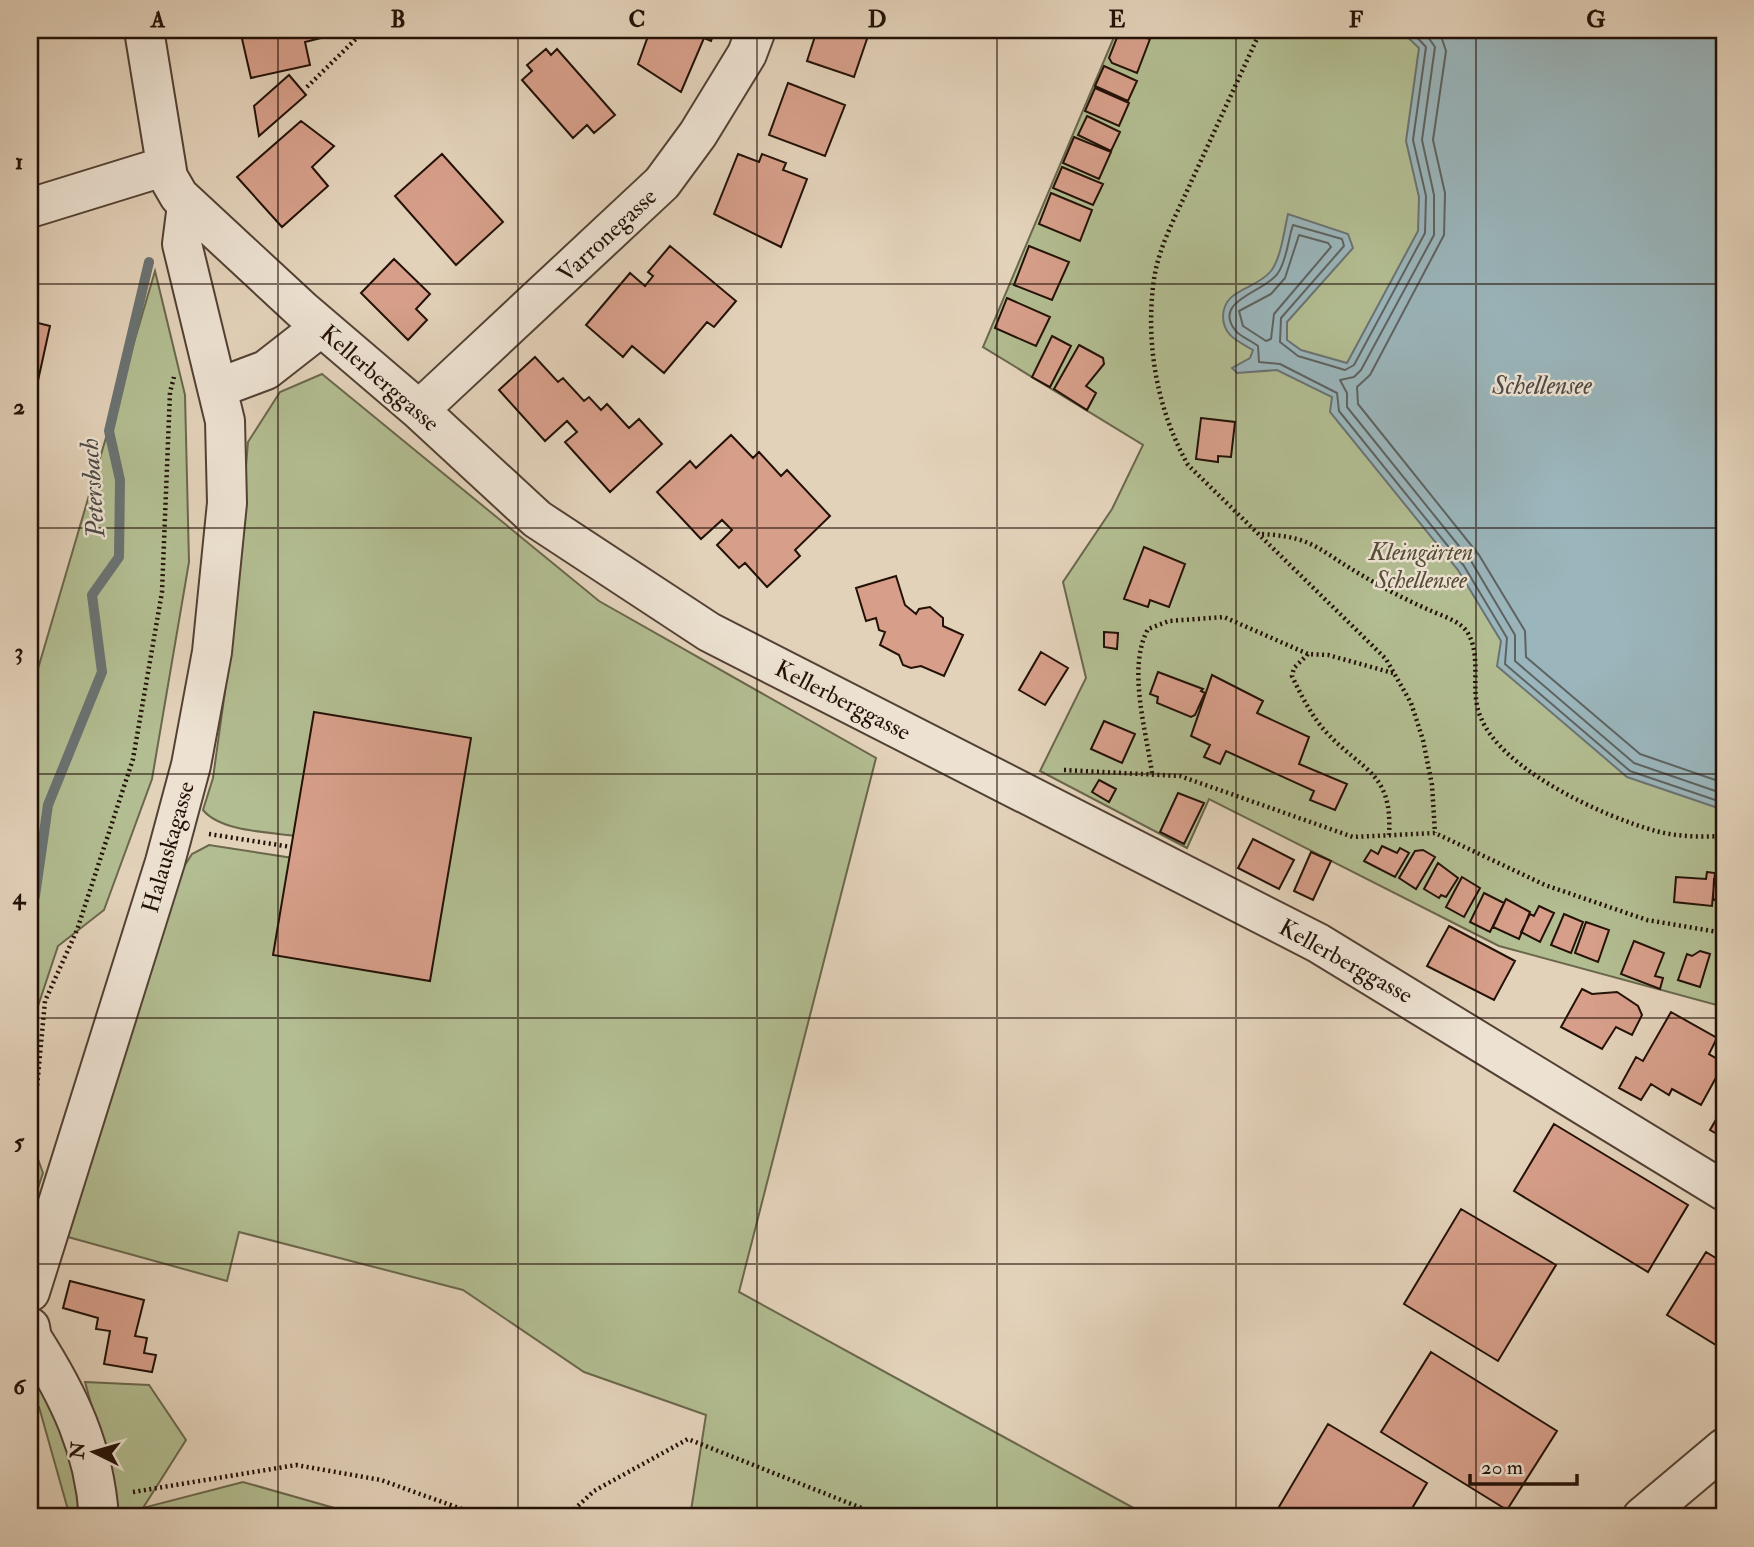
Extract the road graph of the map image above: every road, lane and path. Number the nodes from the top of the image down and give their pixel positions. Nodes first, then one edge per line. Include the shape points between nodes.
1 (144, 30) edge
2 (354, 30) edge
3 (365, 30) edge
4 (756, 30) edge
5 (1261, 30) edge
6 (356, 40) junction
7 (307, 87) dead end
8 (166, 166) junction
9 (187, 205) junction
10 (30, 208) edge
11 (321, 327) junction
12 (176, 370) dead end
13 (218, 388) junction
14 (419, 410) junction
15 (1260, 534) junction
16 (1308, 653) junction
17 (1394, 673) junction
18 (1152, 773) junction
19 (1040, 802) junction
20 (1435, 833) junction
21 (209, 834) dead end
22 (1389, 835) junction
23 (1724, 836) edge
24 (291, 847) dead end
25 (1724, 933) edge
26 (30, 1112) edge
27 (1724, 1191) edge
28 (30, 1291) edge
29 (30, 1327) edge
30 (1724, 1448) edge
31 (98, 1503) edge
32 (484, 1517) edge
33 (566, 1517) edge
34 (884, 1517) edge
35 (1642, 1517) edge

1 - 8 street, Kellerberggasse
2 - 6 path
3 - 6 path
4 - 14 street, Varronegasse via 747,54 698,134 662,183
5 - 15 path via 1166,237 1151,308 1159,395 1171,435 1188,465
6 - 7 path
8 - 9 street, Kellerberggasse
8 - 10 street
9 - 11 street, Kellerberggasse
9 - 13 street, Halauskagasse via 182,244
11 - 13 street via 266,370
11 - 14 street, Kellerberggasse
12 - 26 path via 170,392 162,592 133,759 77,930 45,1001 37,1087
13 - 28 street, Halauskagasse via 225,421 227,503 212,652 191,765 165,862
14 - 19 street, Kellerberggasse via 537,519 709,632
15 - 17 path via 1386,659
15 - 23 path via 1307,542 1395,595 1457,623 1469,634 1475,657 1475,697 1481,719 1494,740 1525,768 1621,819 1657,831
16 - 17 path
16 - 18 path via 1224,617 1168,621 1148,629 1140,642 1137,665
16 - 22 path via 1292,677 1325,731 1373,773 1387,794
17 - 20 path via 1411,703 1423,740
18 - 19 path via 1057,770
18 - 22 path via 1224,789 1332,832 1353,837
19 - 27 street, Kellerberggasse via 1318,943
20 - 22 path
20 - 25 path via 1545,884 1634,916
21 - 24 path
29 - 31 street via 32,1338 72,1404 95,1471
30 - 35 street
31 - 32 path via 296,1465 381,1480
33 - 34 path via 594,1491 688,1440

